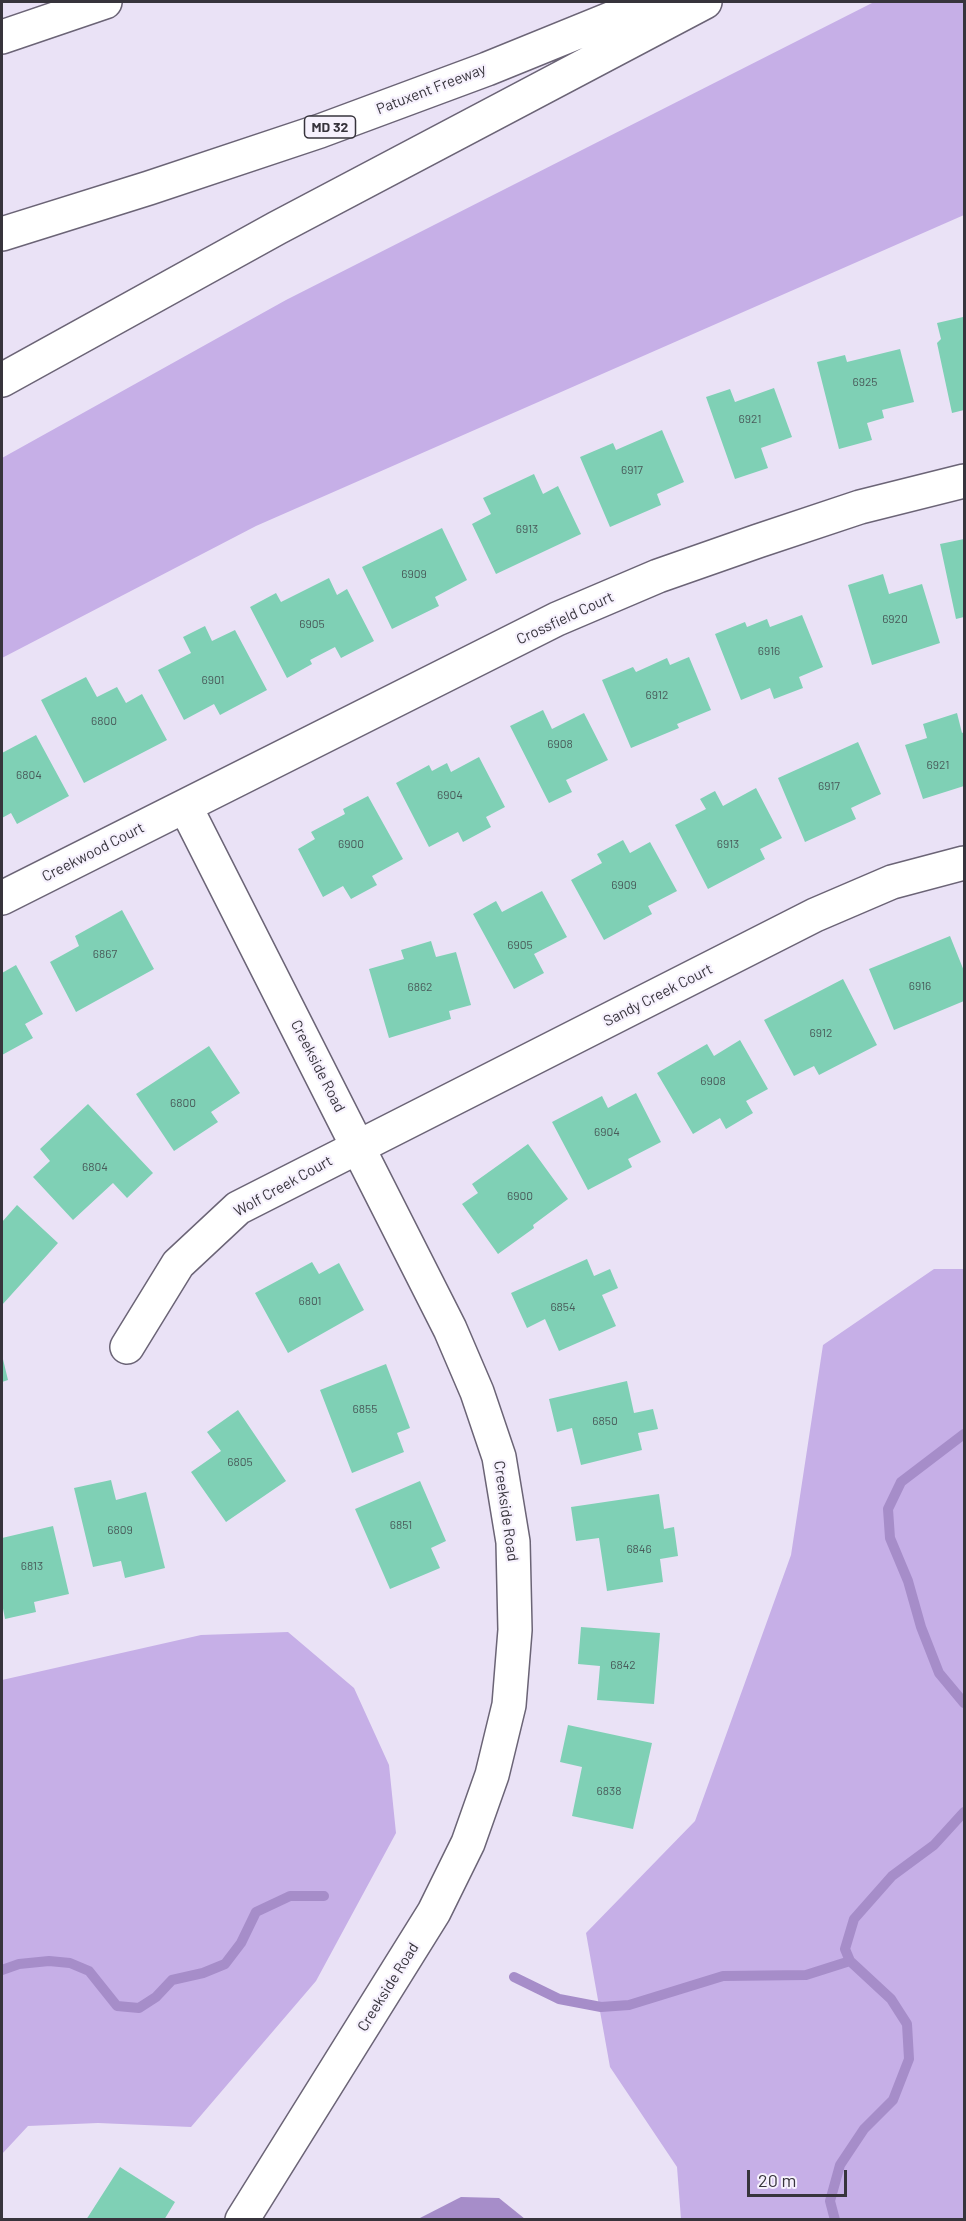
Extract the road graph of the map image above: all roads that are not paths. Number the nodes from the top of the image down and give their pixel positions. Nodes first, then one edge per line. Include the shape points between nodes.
1 (105, 2) edge
2 (652, 2) edge
3 (705, 2) edge
4 (2, 37) edge
5 (2, 234) edge
6 (2, 380) edge
7 (964, 481) edge
8 (185, 806) junction
9 (964, 862) edge
10 (2, 898) edge
11 (358, 1146) junction
12 (127, 1347) dead end
13 (242, 2220) edge

1 - 4 main road
2 - 5 main road, Patuxent Freeway / MD 32 via 320,131
3 - 6 main road
7 - 8 main road, Crossfield Court via 860,507 658,576 557,619
8 - 10 main road, Creekwood Court
8 - 11 main road, Creekside Road
9 - 11 main road, Sandy Creek Court via 892,882 815,915
11 - 12 main road, Wolf Creek Court via 238,1208 178,1264
11 - 13 main road, Creekside Road via 450,1329 499,1457 513,1542 515,1630 509,1705 492,1775 468,1843 434,1912

